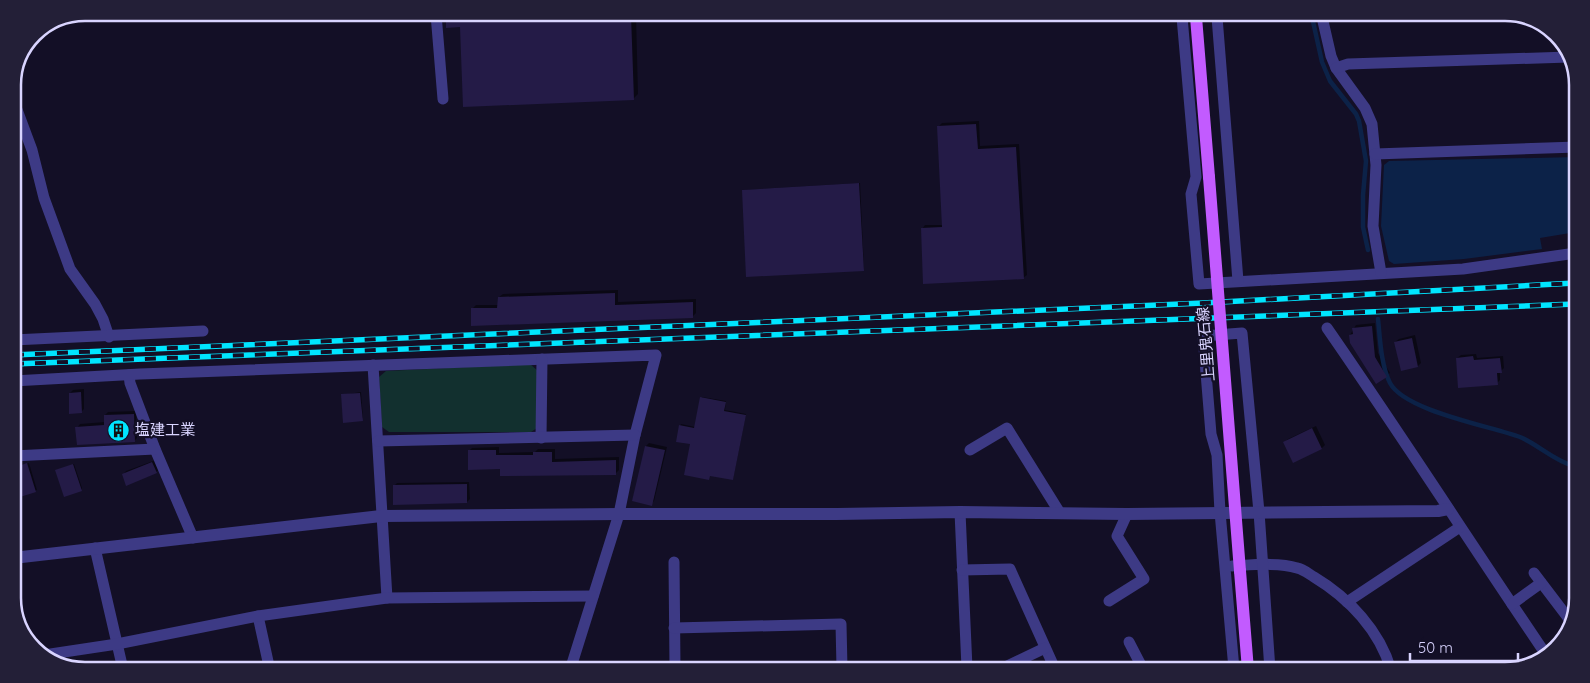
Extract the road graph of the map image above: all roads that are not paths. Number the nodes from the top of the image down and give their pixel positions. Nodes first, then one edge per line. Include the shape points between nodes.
1 (437, 21) edge
2 (1182, 21) edge
3 (1196, 21) edge
4 (1217, 21) edge
5 (1323, 21) edge
6 (1562, 58) edge
7 (1336, 68) junction
8 (443, 100) dead end
9 (21, 120) edge
10 (1569, 147) edge
11 (1375, 154) junction
12 (1569, 255) edge
13 (1382, 273) junction
14 (1238, 282) junction
15 (1327, 328) dead end
16 (203, 331) dead end
17 (109, 337) junction
18 (21, 340) edge
19 (542, 359) junction
20 (373, 365) junction
21 (129, 375) junction
22 (21, 381) edge
23 (635, 435) junction
24 (541, 438) junction
25 (378, 440) junction
26 (155, 449) junction
27 (970, 450) dead end
28 (21, 456) edge
29 (1448, 509) junction
30 (960, 512) junction
31 (1220, 512) junction
32 (1259, 512) junction
33 (1060, 513) junction
34 (619, 514) junction
35 (1127, 514) junction
36 (381, 516) junction
37 (1460, 526) junction
38 (193, 538) junction
39 (95, 548) junction
40 (21, 557) edge
41 (674, 562) dead end
42 (1262, 564) junction
43 (1225, 566) junction
44 (962, 570) junction
45 (593, 596) junction
46 (387, 598) junction
47 (1109, 601) dead end
48 (1347, 602) junction
49 (1512, 604) junction
50 (1566, 615) edge
51 (258, 616) junction
52 (674, 628) junction
53 (1129, 642) dead end
54 (117, 644) junction
55 (1045, 648) junction
56 (1542, 649) edge
57 (54, 653) edge
58 (121, 662) edge
59 (268, 662) edge
60 (573, 662) edge
61 (675, 662) edge
62 (842, 662) edge
63 (967, 662) edge
64 (1016, 662) edge
65 (1052, 662) edge
66 (1139, 662) edge
67 (1233, 662) edge
68 (1247, 662) edge
69 (1269, 662) edge
70 (1389, 662) edge

1 - 8 street
2 - 14 street via 1196,176 1192,194 1198,284
3 - 68 main road, 上里鬼石線, bridge
4 - 14 street
5 - 7 street
6 - 7 street via 1348,64
7 - 11 street via 1365,108 1372,124
9 - 17 street via 44,198 70,269 95,304
10 - 11 street
11 - 13 street via 1373,226
12 - 13 street via 1463,269
13 - 14 street
15 - 29 street
16 - 17 street
17 - 18 street
19 - 20 street
19 - 23 street via 656,355
19 - 24 street
20 - 21 street
20 - 25 street
21 - 22 street
21 - 26 street
23 - 24 street
23 - 34 street
24 - 25 street
25 - 36 street
26 - 28 street
26 - 38 street
27 - 33 street via 1008,428
29 - 32 street
29 - 37 street
30 - 33 street
30 - 34 street
30 - 44 street
31 - 32 street
31 - 32 street via 1203,336 1242,333
31 - 35 street
31 - 43 street
32 - 42 street
33 - 35 street
34 - 36 street
34 - 45 street
35 - 47 street via 1116,536 1144,579
36 - 38 street
36 - 46 street
37 - 48 street
37 - 49 street
38 - 39 street
39 - 40 street
39 - 54 street
41 - 52 street
42 - 43 street
42 - 48 street via 1298,568
42 - 69 street
43 - 67 street
44 - 55 street via 1010,569
44 - 63 street
45 - 46 street
45 - 60 street
46 - 51 street
48 - 70 street via 1374,632
49 - 50 street via 1538,578
49 - 56 street
51 - 54 street
51 - 59 street
52 - 61 street
52 - 62 street via 841,624
53 - 66 street
54 - 57 street
54 - 58 street
55 - 64 street
55 - 65 street

